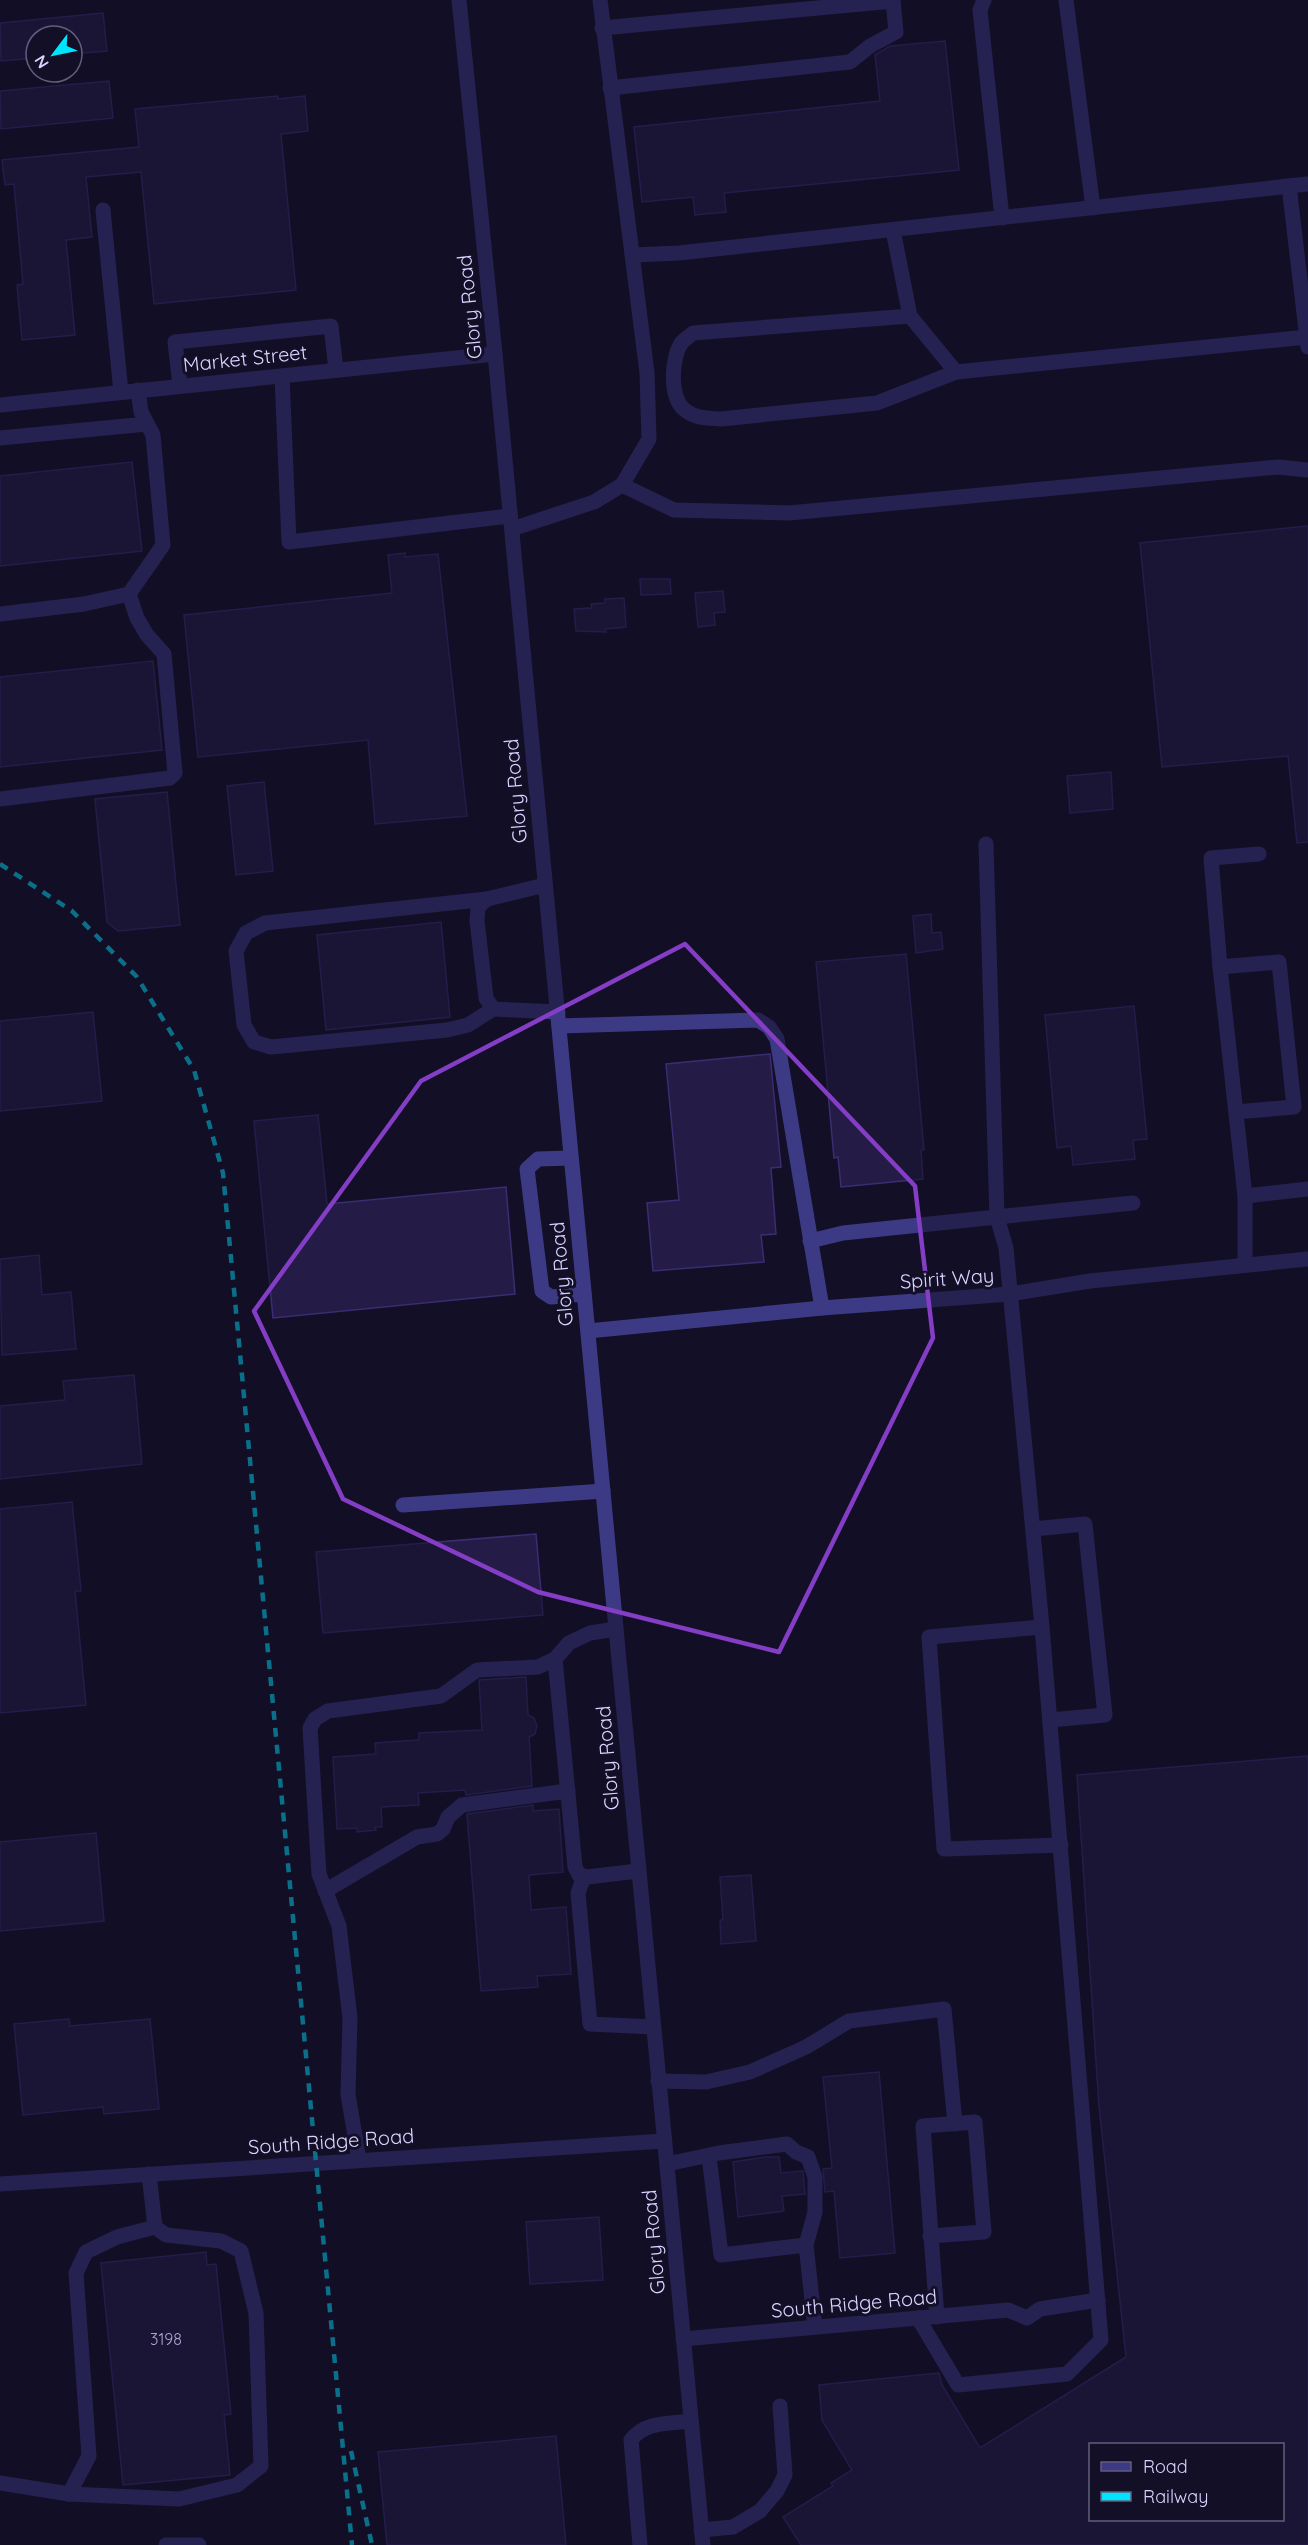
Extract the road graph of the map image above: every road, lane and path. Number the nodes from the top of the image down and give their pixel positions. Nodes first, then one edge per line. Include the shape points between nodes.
1 (459, 0) edge
2 (600, 0) edge
3 (893, 0) edge
4 (984, 0) edge
5 (1066, 0) edge
6 (603, 28) junction
7 (610, 88) junction
8 (1308, 184) edge
9 (1289, 186) junction
10 (1094, 208) junction
11 (103, 210) dead end
12 (1002, 218) junction
13 (893, 230) junction
14 (632, 255) junction
15 (910, 316) junction
16 (1307, 342) edge
17 (495, 354) junction
18 (336, 370) junction
19 (956, 372) junction
20 (282, 376) junction
21 (180, 386) junction
22 (138, 390) junction
23 (121, 392) junction
24 (0, 405) edge
25 (147, 424) junction
26 (0, 438) edge
27 (1308, 470) edge
28 (622, 485) junction
29 (511, 522) junction
30 (129, 594) junction
31 (0, 614) edge
32 (0, 799) edge
33 (987, 844) dead end
34 (1259, 854) dead end
35 (545, 885) junction
36 (487, 899) junction
37 (1220, 967) junction
38 (493, 1009) junction
39 (558, 1019) junction
40 (1236, 1112) junction
41 (571, 1158) junction
42 (1308, 1189) edge
43 (1245, 1196) junction
44 (1133, 1203) dead end
45 (997, 1217) junction
46 (810, 1241) junction
47 (1308, 1259) edge
48 (1245, 1265) junction
49 (584, 1294) junction
50 (1010, 1294) junction
51 (822, 1308) junction
52 (588, 1331) junction
53 (603, 1491) junction
54 (403, 1505) dead end
55 (1033, 1529) junction
56 (1042, 1627) junction
57 (616, 1629) junction
58 (555, 1659) junction
59 (1050, 1720) junction
60 (568, 1791) junction
61 (1061, 1845) junction
62 (638, 1871) junction
63 (584, 1876) junction
64 (325, 1891) junction
65 (653, 2027) junction
66 (658, 2081) junction
67 (955, 2124) junction
68 (664, 2141) junction
69 (709, 2156) junction
70 (359, 2160) junction
71 (667, 2164) junction
72 (149, 2174) junction
73 (0, 2184) edge
74 (155, 2227) junction
75 (930, 2236) junction
76 (806, 2246) junction
77 (1098, 2300) junction
78 (937, 2317) junction
79 (918, 2318) junction
80 (815, 2327) junction
81 (683, 2339) junction
82 (780, 2406) dead end
83 (691, 2421) junction
84 (0, 2483) edge
85 (69, 2494) junction
86 (702, 2538) edge
87 (166, 2545) edge
88 (199, 2545) edge
89 (640, 2545) edge

1 - 17 street, Glory Road
2 - 6 street
3 - 6 street
3 - 7 street via 897,32 850,62
4 - 12 street via 980,10
5 - 10 street
6 - 7 street
7 - 14 street
8 - 9 street
9 - 10 street
9 - 16 street
10 - 12 street
11 - 23 street
12 - 13 street
13 - 14 street
13 - 15 street
14 - 28 street via 647,373 649,439
15 - 19 street
15 - 19 street via 693,333 682,342 673,368 676,395 683,409 698,418 721,419 877,403
16 - 19 street
17 - 18 street, Market Street
17 - 29 street, Glory Road
18 - 20 street, Market Street
18 - 21 street via 331,326 175,342
20 - 21 street, Market Street
20 - 29 street via 289,542
21 - 22 street, Market Street
22 - 23 street, Market Street
22 - 25 street
23 - 24 street, Market Street
25 - 26 street
25 - 30 street via 153,435 163,545
27 - 28 street via 1278,467 789,513 674,510
28 - 29 street via 594,502
29 - 35 street, Glory Road
30 - 31 street
30 - 32 street via 137,618 164,654 175,773 170,778
33 - 45 street
34 - 37 street via 1211,858
35 - 36 street
35 - 39 street, Glory Road
36 - 38 street via 478,907 477,921 486,998
36 - 38 street via 265,923 246,933 236,951 244,1025 254,1042 271,1047 447,1030 468,1025
37 - 40 street
37 - 40 street via 1279,962 1294,1107
38 - 39 street
39 - 41 street, Glory Road
39 - 46 street via 758,1020 769,1027 777,1039
40 - 43 street
41 - 49 street, Glory Road
41 - 49 street via 538,1159 527,1169 542,1291 551,1297
42 - 43 street
43 - 48 street
44 - 45 street
45 - 46 street via 843,1233
45 - 50 street via 1006,1248
46 - 51 street
47 - 48 street, Spirit Way
48 - 50 street, Spirit Way via 1090,1281
49 - 52 street, Glory Road
50 - 51 street, Spirit Way
50 - 55 street
51 - 52 street, Spirit Way
52 - 53 street, Glory Road
53 - 54 street
53 - 57 street, Glory Road
55 - 56 street
55 - 59 street via 1085,1524 1105,1715
56 - 59 street
56 - 61 street via 929,1637 944,1849
57 - 58 street via 590,1633 569,1643
57 - 62 street, Glory Road
58 - 60 street
58 - 64 street via 538,1667 477,1670 441,1696 328,1711 315,1719 310,1728 319,1874
59 - 61 street
60 - 63 street via 575,1867
60 - 64 street via 462,1805 437,1834 417,1837
61 - 77 street
62 - 63 street
62 - 65 street, Glory Road
63 - 65 street via 578,1893 590,2024
64 - 70 street via 339,1926 350,2018 348,2094
65 - 66 street, Glory Road
66 - 67 street via 706,2082 750,2072 806,2047 849,2021 944,2009
66 - 68 street, Glory Road
67 - 75 street via 923,2126
67 - 75 street via 975,2122 984,2232
68 - 70 street, South Ridge Road
68 - 71 street, Glory Road
69 - 71 street
69 - 76 street via 721,2255
69 - 76 street via 787,2144 808,2157 815,2177 814,2212
70 - 72 street, South Ridge Road
71 - 81 street, Glory Road
72 - 73 street, South Ridge Road
72 - 74 street
74 - 85 street via 117,2237 86,2252 76,2273 89,2456
74 - 85 street via 166,2235 220,2241 241,2251 256,2313 261,2466 237,2485 179,2499
75 - 78 street
76 - 80 street
77 - 78 street, South Ridge Road via 1040,2309 1027,2319 1008,2310
77 - 79 street via 1101,2340 1067,2374 958,2385
78 - 79 street, South Ridge Road
79 - 80 street, South Ridge Road
80 - 81 street, South Ridge Road
81 - 83 street, Glory Road
82 - 86 street via 785,2475 777,2491 760,2511 734,2527
83 - 86 street, Glory Road
83 - 89 street via 647,2426 631,2440
84 - 85 street
87 - 88 street

